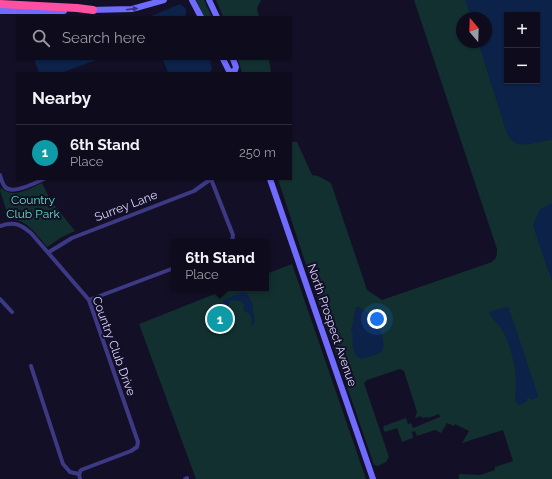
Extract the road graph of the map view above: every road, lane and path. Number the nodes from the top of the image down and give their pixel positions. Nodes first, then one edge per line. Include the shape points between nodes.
1 (164, 0) edge
2 (192, 0) edge
3 (209, 0) edge
4 (157, 1) edge
5 (0, 4) edge
6 (92, 10) junction
7 (0, 11) edge
8 (200, 16) edge
9 (217, 16) edge
10 (224, 60) edge
11 (233, 60) edge
12 (234, 72) edge
13 (0, 175) edge
14 (41, 180) edge
15 (210, 180) edge
16 (211, 180) edge
17 (270, 180) edge
18 (0, 226) edge
19 (233, 239) edge
20 (49, 252) junction
21 (171, 269) edge
22 (0, 299) edge
23 (89, 300) junction
24 (12, 312) dead end
25 (31, 366) dead end
26 (79, 474) junction
27 (80, 479) edge
28 (373, 479) edge

1 - 4 main road
2 - 8 main road
3 - 9 main road
6 -> 4 main road via 132,9
5 - 6 highway
6 - 7 main road
10 - 12 main road via 229,71
11 - 12 main road via 236,67
13 - 14 street via 3,184 9,190
15 - 20 street, Surrey Lane via 194,191 72,238
16 - 19 street via 234,235
17 - 28 main road, North Prospect Avenue
18 - 20 street, Country Club Drive via 19,224
20 - 23 street, Country Club Drive
21 - 23 street
22 - 24 street
23 - 26 street, Country Club Drive via 138,442 137,447 131,451 81,470
25 - 26 street via 63,464 70,472
26 - 27 street

